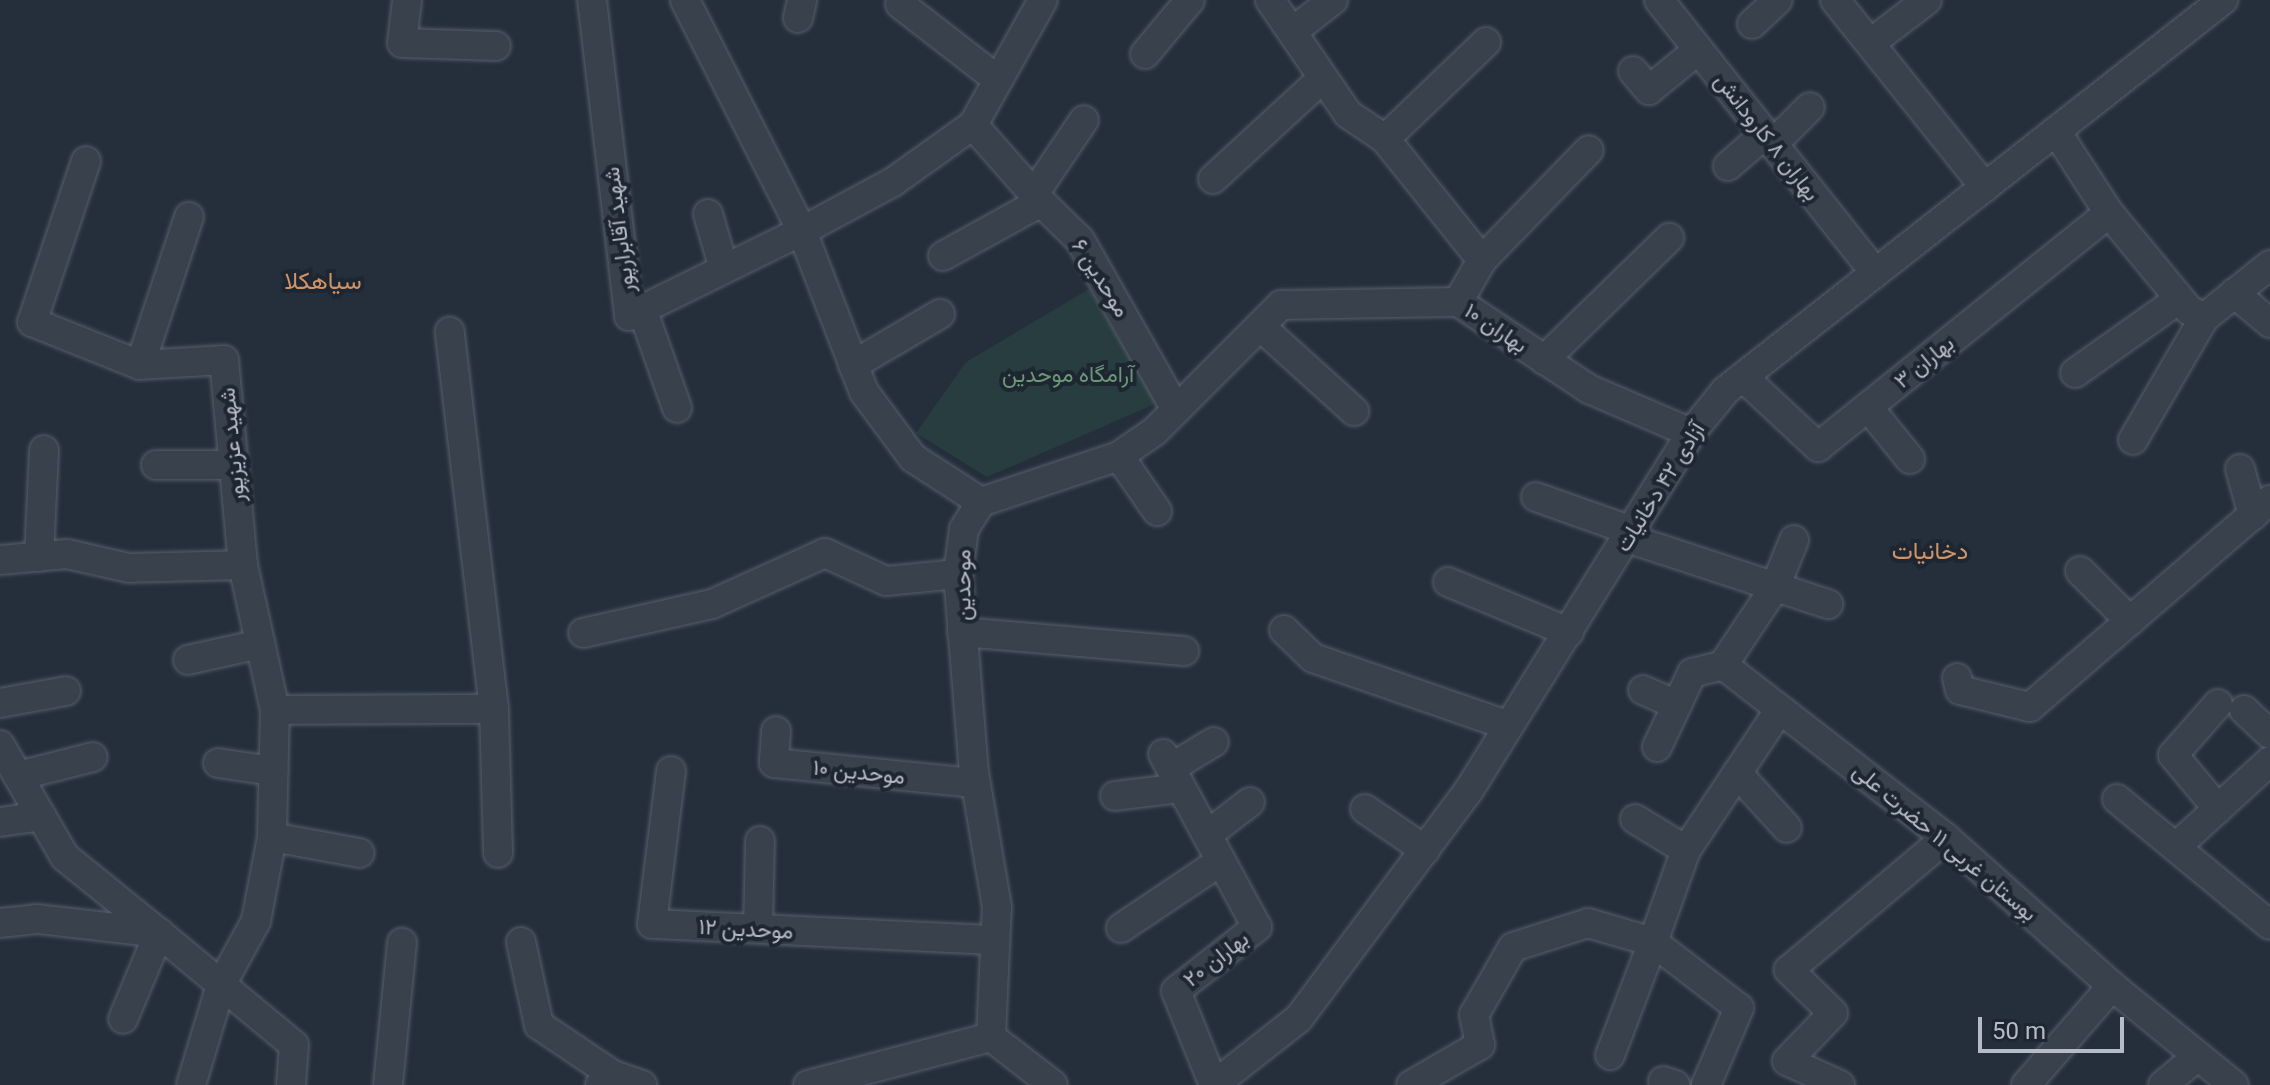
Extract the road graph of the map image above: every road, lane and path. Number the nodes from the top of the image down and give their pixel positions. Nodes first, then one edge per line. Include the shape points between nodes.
1 (407, 0) edge
2 (592, 0) edge
3 (685, 0) edge
4 (1043, 0) edge
5 (1190, 0) edge
6 (1270, 0) edge
7 (1333, 0) edge
8 (1659, 0) edge
9 (1778, 0) edge
10 (1835, 0) edge
11 (1927, 0) edge
12 (2223, 0) edge
13 (900, 4) dead end
14 (1752, 24) dead end
15 (1292, 32) junction
16 (1486, 42) dead end
17 (1872, 42) junction
18 (496, 46) dead end
19 (1698, 50) junction
20 (1145, 54) dead end
21 (1633, 71) dead end
22 (1323, 78) junction
23 (998, 80) junction
24 (1810, 107) dead end
25 (1084, 120) dead end
26 (973, 125) junction
27 (2056, 131) junction
28 (1385, 139) junction
29 (1769, 139) junction
30 (1589, 150) dead end
31 (86, 161) dead end
32 (1728, 166) dead end
33 (1213, 179) dead end
34 (1985, 187) junction
35 (1038, 198) junction
36 (2109, 213) junction
37 (708, 214) dead end
38 (189, 217) dead end
39 (802, 231) junction
40 (1669, 238) dead end
41 (943, 256) dead end
42 (1482, 260) junction
43 (2270, 265) edge
44 (724, 269) junction
45 (1875, 273) junction
46 (2234, 293) junction
47 (2179, 299) junction
48 (1458, 302) junction
49 (642, 309) junction
50 (940, 314) dead end
51 (2204, 318) junction
52 (2270, 323) edge
53 (1260, 326) junction
54 (450, 332) dead end
55 (1544, 360) junction
56 (140, 365) junction
57 (853, 365) junction
58 (2075, 373) dead end
59 (1743, 377) junction
60 (1868, 407) junction
61 (677, 408) dead end
62 (1176, 410) junction
63 (1354, 411) dead end
64 (1691, 433) junction
65 (2133, 440) dead end
66 (44, 450) dead end
67 (1119, 456) junction
68 (1910, 459) dead end
69 (156, 465) dead end
70 (234, 465) junction
71 (2240, 469) dead end
72 (1536, 497) dead end
73 (981, 502) junction
74 (2262, 508) edge
75 (1157, 511) dead end
76 (1630, 534) junction
77 (1794, 540) dead end
78 (39, 557) junction
79 (0, 560) edge
80 (243, 565) junction
81 (2080, 571) dead end
82 (958, 574) junction
83 (1448, 582) dead end
84 (1775, 587) junction
85 (1828, 604) dead end
86 (2130, 621) junction
87 (1284, 630) dead end
88 (962, 632) junction
89 (1569, 632) junction
90 (583, 633) dead end
91 (260, 644) junction
92 (1184, 651) dead end
93 (188, 660) dead end
94 (1723, 665) junction
95 (1957, 678) dead end
96 (1643, 690) dead end
97 (66, 691) dead end
98 (0, 703) edge
99 (1677, 705) junction
100 (494, 709) junction
101 (1780, 709) junction
102 (275, 710) junction
103 (1509, 726) junction
104 (776, 731) dead end
105 (2270, 734) edge
106 (1214, 742) dead end
107 (0, 745) edge
108 (1657, 747) dead end
109 (93, 757) dead end
110 (2270, 761) edge
111 (218, 763) dead end
112 (1172, 770) junction
113 (273, 771) junction
114 (671, 771) dead end
115 (1737, 773) junction
116 (18, 776) junction
117 (975, 783) junction
118 (1115, 796) dead end
119 (2117, 799) dead end
120 (1250, 802) dead end
121 (1365, 809) dead end
122 (2218, 809) junction
123 (42, 816) junction
124 (1635, 819) dead end
125 (0, 822) edge
126 (1787, 828) dead end
127 (1207, 835) junction
128 (272, 837) junction
129 (1946, 838) junction
130 (760, 841) dead end
131 (2176, 847) junction
132 (1425, 850) junction
133 (1686, 850) junction
134 (360, 853) dead end
135 (498, 853) dead end
136 (1221, 861) junction
137 (0, 923) edge
138 (2270, 925) edge
139 (1121, 928) dead end
140 (758, 929) junction
141 (159, 933) junction
142 (994, 940) junction
143 (521, 942) dead end
144 (1653, 942) junction
145 (402, 943) dead end
146 (221, 985) junction
147 (2112, 986) junction
148 (123, 1019) dead end
149 (991, 1037) junction
150 (1610, 1055) dead end
151 (2198, 1056) junction
152 (606, 1080) edge
153 (191, 1085) edge
154 (291, 1085) edge
155 (388, 1085) edge
156 (642, 1085) edge
157 (808, 1085) edge
158 (1053, 1085) edge
159 (1214, 1085) edge
160 (1411, 1085) edge
161 (1706, 1085) edge
162 (1840, 1085) edge
163 (2026, 1085) edge
164 (2163, 1085) edge
165 (2234, 1085) edge

1 - 18 street via 402,43
2 - 49 street, شهید آقابرارپور via 629,316
3 - 39 street
4 - 23 street
5 - 20 street
6 - 15 street
7 - 15 street
8 - 19 street, بهاران ۸ کارودانش
9 - 14 street
10 - 17 street
11 - 17 street
12 - 27 street, آزادی ۴۲ دخانیات
13 - 23 street
15 - 22 street
16 - 28 street
17 - 34 street
19 - 21 street via 1649,90
19 - 29 street, بهاران ۸ کارودانش
22 - 28 street via 1348,114
22 - 33 street
23 - 26 street
24 - 29 street
25 - 35 street
26 - 35 street, موحدین ۶
26 - 39 street, شهید آقابرارپور via 893,182
27 - 34 street, آزادی ۴۲ دخانیات
27 - 36 street
28 - 42 street
29 - 32 street
29 - 45 street, بهاران ۸ کارودانش
30 - 42 street
31 - 56 street, شهید عزیزپور via 32,322
34 - 45 street, آزادی ۴۲ دخانیات
35 - 41 street
35 - 62 street, موحدین ۶ via 1080,240
36 - 47 street
36 - 60 street, بهاران ۳
37 - 44 street
38 - 56 street
39 - 44 street, شهید آقابرارپور
39 - 57 street
40 - 55 street
42 - 48 street
43 - 46 street
44 - 49 street, شهید آقابرارپور
45 - 59 street, آزادی ۴۲ دخانیات
46 - 51 street
46 - 52 street
47 - 51 street
47 - 58 street
48 - 53 street, بهاران ۱۰ via 1281,305
48 - 55 street, بهاران ۱۰
49 - 61 street
50 - 57 street
51 - 65 street
53 - 62 street
53 - 63 street
54 - 100 street
55 - 64 street, بهاران ۱۰ via 1589,389
56 - 70 street, شهید عزیزپور via 224,360
57 - 73 street via 864,392 913,458
59 - 60 street, بهاران ۳ via 1818,447
59 - 64 street, آزادی ۴۲ دخانیات
60 - 68 street
62 - 67 street
64 - 76 street, آزادی ۴۲ دخانیات
66 - 78 street
67 - 73 street
67 - 75 street
69 - 70 street
70 - 80 street, شهید عزیزپور
71 - 74 street
72 - 76 street
73 - 82 street, موحدین via 964,529
74 - 86 street
76 - 84 street
76 - 89 street, آزادی ۴۲ دخانیات
77 - 84 street
78 - 79 street
78 - 80 street via 67,554 129,568
80 - 91 street, شهید عزیزپور
81 - 86 street
82 - 88 street, موحدین
82 - 90 street via 886,581 825,553 712,604
83 - 89 street
84 - 85 street
84 - 94 street
86 - 95 street via 2030,707 1960,690
87 - 103 street via 1313,658
88 - 92 street
88 - 117 street, موحدین
89 - 103 street, آزادی ۴۲ دخانیات
91 - 93 street
91 - 102 street, شهید عزیزپور
94 - 99 street via 1692,673
94 - 101 street, بوستان غربی ۱۱ حضرت علی
96 - 99 street
97 - 98 street
99 - 108 street
100 - 102 street
100 - 135 street
101 - 115 street
101 - 129 street, بوستان غربی ۱۱ حضرت علی
102 - 113 street, شهید عزیزپور
103 - 132 street, آزادی ۴۲ دخانیات
104 - 117 street, موحدین ۱۰ via 774,763
105 - 122 street via 2231,707 2173,755
106 - 112 street
107 - 116 street
109 - 116 street
110 - 122 street
111 - 113 street
112 - 118 street
112 - 127 street, بهاران ۲۰
113 - 128 street, شهید عزیزپور
114 - 140 street, موحدین ۱۲ via 652,924
115 - 126 street
115 - 133 street
116 - 123 street
117 - 142 street, موحدین via 997,907
119 - 131 street
120 - 127 street
121 - 132 street
122 - 131 street
123 - 125 street
123 - 141 street via 65,857
124 - 133 street
127 - 136 street, بهاران ۲۰
128 - 134 street
128 - 146 street, شهید عزیزپور via 256,921
129 - 147 street, بوستان غربی ۱۱ حضرت علی
129 - 162 street via 1789,970 1833,1013 1787,1061
130 - 140 street
131 - 138 street
132 - 159 street, آزادی ۴۲ دخانیات via 1299,1018
133 - 144 street
136 - 139 street
136 - 159 street, بهاران ۲۰ via 1257,927 1176,991
137 - 141 street via 37,919
140 - 142 street, موحدین ۱۲
141 - 146 street
141 - 148 street
142 - 149 street, موحدین
143 - 152 street via 539,1025
144 - 150 street
144 - 160 street via 1588,923 1513,947 1474,1015 1480,1045
144 - 161 street via 1739,1008
145 - 155 street
146 - 153 street, شهید عزیزپور
146 - 154 street via 294,1045
147 - 151 street, بوستان غربی ۱۱ حضرت علی
147 - 163 street
149 - 157 street
149 - 158 street
151 - 164 street
151 - 165 street, بوستان غربی ۱۱ حضرت علی
152 - 156 street

